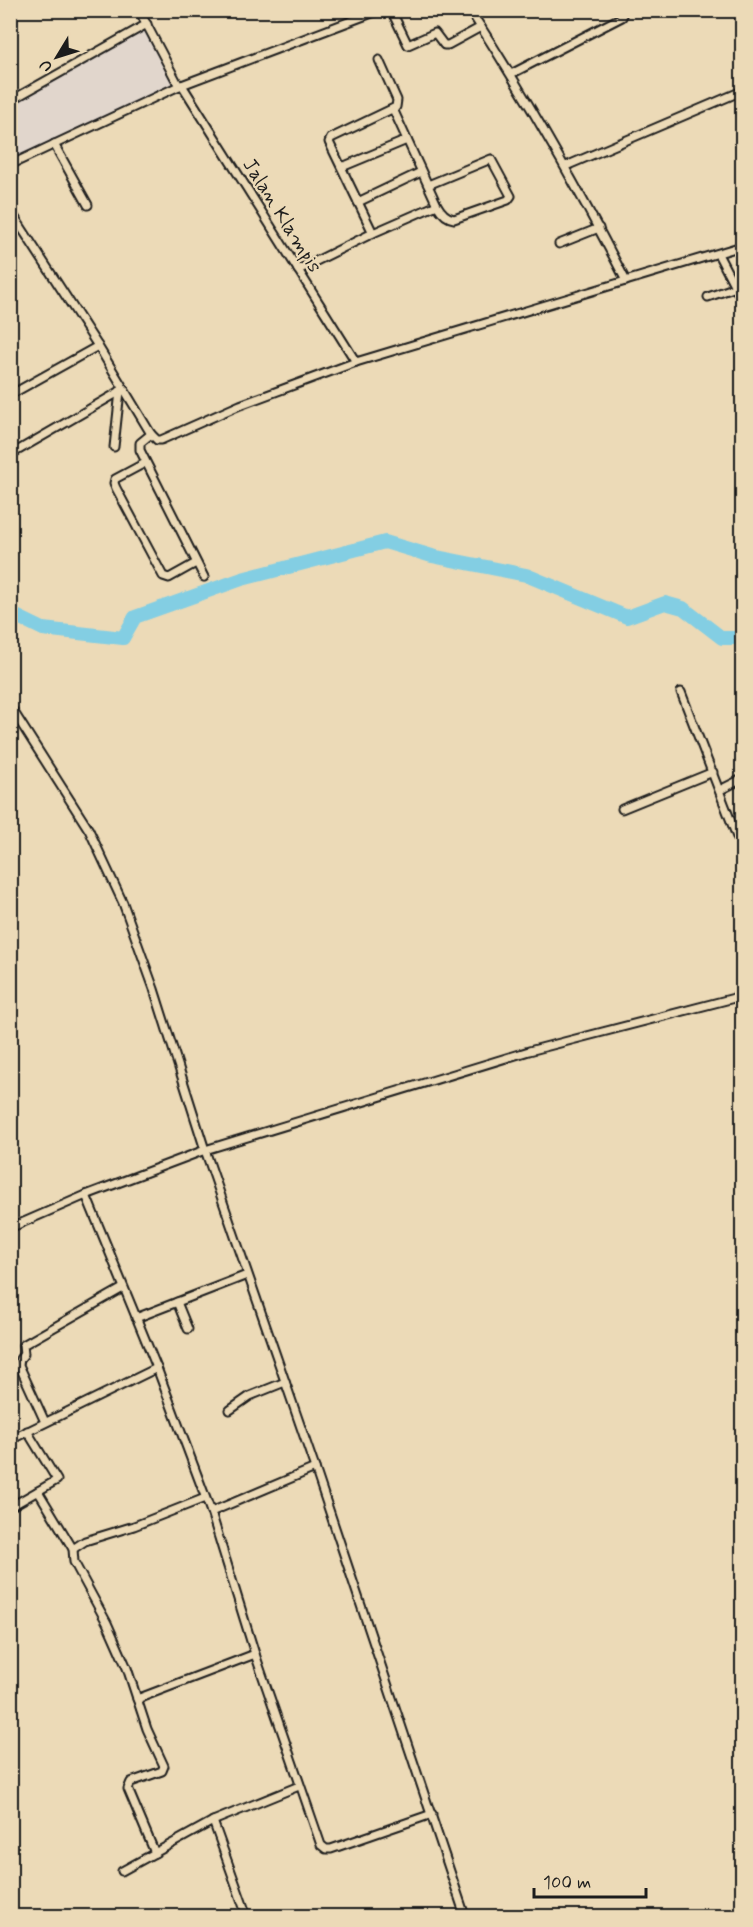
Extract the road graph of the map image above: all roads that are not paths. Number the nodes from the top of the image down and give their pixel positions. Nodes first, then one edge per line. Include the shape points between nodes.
1 (139, 10) edge
2 (380, 10) edge
3 (391, 10) edge
4 (470, 10) edge
5 (739, 11) edge
6 (622, 17) dead end
7 (742, 22) edge
8 (147, 24) junction
9 (481, 27) junction
10 (379, 60) dead end
11 (511, 74) junction
12 (180, 86) junction
13 (742, 91) edge
14 (10, 101) edge
15 (393, 109) junction
16 (406, 140) junction
17 (54, 144) junction
18 (10, 165) edge
19 (566, 166) junction
20 (342, 167) junction
21 (421, 172) junction
22 (428, 185) junction
23 (358, 202) junction
24 (88, 205) dead end
25 (437, 205) junction
26 (10, 210) edge
27 (599, 228) junction
28 (373, 233) junction
29 (559, 244) dead end
30 (742, 246) edge
31 (718, 254) junction
32 (298, 270) junction
33 (626, 281) junction
34 (736, 287) junction
35 (708, 297) dead end
36 (742, 300) edge
37 (98, 346) junction
38 (356, 362) junction
39 (122, 390) junction
40 (10, 395) edge
41 (151, 434) junction
42 (114, 447) dead end
43 (10, 455) edge
44 (146, 463) junction
45 (196, 563) junction
46 (204, 577) dead end
47 (681, 692) dead end
48 (10, 706) edge
49 (713, 772) junction
50 (742, 779) edge
51 (720, 789) junction
52 (622, 809) dead end
53 (742, 850) edge
54 (742, 996) edge
55 (205, 1150) junction
56 (86, 1195) junction
57 (10, 1228) edge
58 (247, 1275) junction
59 (123, 1288) junction
60 (177, 1302) junction
61 (136, 1318) junction
62 (188, 1329) dead end
63 (157, 1368) junction
64 (285, 1382) junction
65 (230, 1410) dead end
66 (45, 1422) junction
67 (27, 1431) junction
68 (10, 1440) edge
69 (315, 1468) junction
70 (38, 1491) junction
71 (205, 1498) junction
72 (10, 1507) edge
73 (211, 1512) junction
74 (73, 1549) junction
75 (255, 1654) junction
76 (137, 1699) junction
77 (299, 1786) junction
78 (432, 1814) junction
79 (213, 1821) junction
80 (155, 1853) junction
81 (122, 1871) dead end
82 (247, 1917) edge
83 (465, 1917) edge

1 - 8 street, Jalan Klampis
2 - 12 street
3 - 9 street via 408,45 435,33 448,45
4 - 9 street
5 - 7 street
6 - 11 street
8 - 12 street, Jalan Klampis
8 - 14 street
9 - 11 street
10 - 15 street via 397,100
11 - 19 street
12 - 17 street
12 - 32 street, Jalan Klampis
13 - 19 street
15 - 16 street
15 - 20 street via 329,140
16 - 20 street
16 - 21 street
17 - 18 street
17 - 24 street
19 - 27 street
20 - 23 street
21 - 22 street
21 - 23 street
22 - 25 street
22 - 25 street via 490,159 510,194 508,200 454,219
23 - 28 street
25 - 28 street
26 - 37 street
27 - 29 street
27 - 33 street
28 - 32 street
30 - 31 street
31 - 33 street
31 - 34 street
32 - 38 street, Jalan Klampis
33 - 38 street
34 - 35 street
34 - 36 street
37 - 39 street
37 - 40 street
38 - 41 street via 240,405 161,440
39 - 41 street
39 - 42 street
39 - 43 street
41 - 44 street via 139,444
44 - 45 street
44 - 45 street via 115,479 116,488 163,576 169,578
45 - 46 street
47 - 49 street
48 - 55 street via 72,802 112,878 154,989
49 - 51 street
49 - 52 street
50 - 51 street
51 - 53 street
54 - 55 street via 529,1052
55 - 56 street
55 - 58 street
56 - 57 street
56 - 59 street
58 - 60 street
58 - 64 street
59 - 61 street
59 - 66 street via 23,1345 19,1365
60 - 61 street
60 - 62 street
61 - 63 street
63 - 66 street
63 - 71 street
64 - 65 street via 250,1396
64 - 69 street
66 - 67 street
67 - 68 street
67 - 70 street via 57,1480
69 - 73 street
69 - 78 street
70 - 72 street
70 - 74 street
71 - 73 street
71 - 74 street via 85,1541
73 - 75 street
74 - 76 street via 74,1562 107,1623
75 - 76 street
75 - 77 street
76 - 80 street via 164,1769 131,1782 128,1789
77 - 78 street via 321,1845 326,1849
77 - 79 street
78 - 83 street
79 - 80 street
79 - 82 street
80 - 81 street

